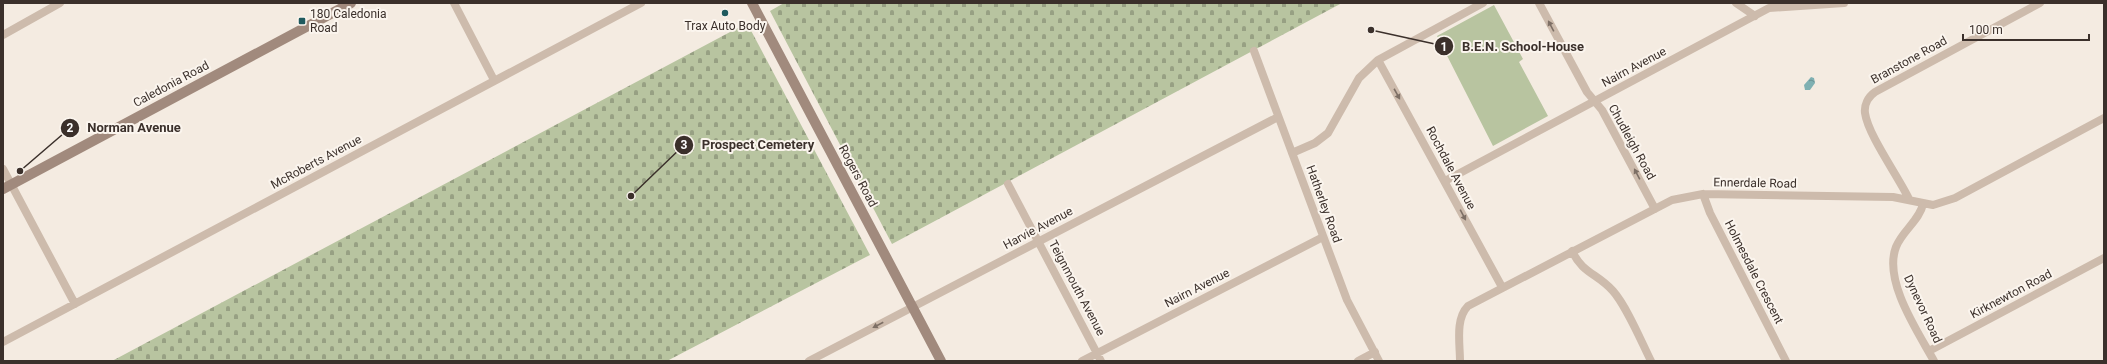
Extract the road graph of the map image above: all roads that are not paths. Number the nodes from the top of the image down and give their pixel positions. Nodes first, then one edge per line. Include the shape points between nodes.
1 (60, 3) edge
2 (351, 3) edge
3 (454, 3) edge
4 (641, 3) edge
5 (752, 3) edge
6 (1483, 3) edge
7 (1539, 3) edge
8 (1736, 3) edge
9 (1844, 3) edge
10 (2040, 3) edge
11 (1755, 16) junction
12 (3, 34) edge
13 (1254, 52) dead end
14 (1378, 60) junction
15 (494, 80) junction
16 (1594, 102) junction
17 (1278, 117) junction
18 (2104, 118) edge
19 (1292, 153) junction
20 (3, 169) edge
21 (1445, 181) junction
22 (1008, 184) dead end
23 (7, 187) edge
24 (1703, 194) junction
25 (1909, 199) junction
26 (1923, 204) junction
27 (1655, 209) junction
28 (1323, 237) junction
29 (1038, 242) junction
30 (1572, 251) junction
31 (2104, 258) edge
32 (1502, 287) junction
33 (75, 304) junction
34 (912, 307) junction
35 (3, 342) edge
36 (1929, 351) junction
37 (1375, 352) junction
38 (1097, 353) junction
39 (809, 361) edge
40 (941, 361) edge
41 (1082, 361) edge
42 (1101, 361) edge
43 (1358, 361) edge
44 (1379, 361) edge
45 (1460, 361) edge
46 (1651, 361) edge
47 (1786, 361) edge
48 (1934, 361) edge

1 - 12 street
2 - 23 street, Caledonia Road
3 - 15 street
4 - 15 street, McRoberts Avenue
5 - 34 street, Rogers Road
6 - 14 street
16 -> 7 street, Chudleigh Road
8 - 11 street
9 - 11 street, Nairn Avenue via 1780,6 1769,8
10 - 25 street, Branstone Road via 1875,92 1868,99 1865,113 1871,130
11 - 16 street, Nairn Avenue
13 - 17 street, Hatherley Road
14 - 19 street via 1359,78 1328,133 1315,143
14 -> 21 street, Rochdale Avenue
15 - 33 street, McRoberts Avenue
16 - 21 street, Nairn Avenue
27 -> 16 street, Chudleigh Road via 1602,110
17 - 19 street, Hatherley Road
17 - 29 street, Harvie Avenue
18 - 26 street, Ennerdale Road via 1955,198 1936,205
19 - 28 street, Hatherley Road
20 - 23 street
21 -> 32 street, Rochdale Avenue
22 - 29 street, Teignmouth Avenue
23 - 33 street
24 - 25 street, Ennerdale Road
24 - 27 street, Ennerdale Road via 1681,197
24 - 47 street, Holmesdale Crescent via 1710,213
25 - 26 street, Ennerdale Road
26 - 36 street, Dynevor Road via 1920,214 1902,234 1893,266 1900,294
27 - 30 street, Ennerdale Road
28 - 37 street, Hatherley Road via 1347,300
28 - 38 street, Nairn Avenue
29 - 34 street, Harvie Avenue
29 - 38 street, Teignmouth Avenue
30 - 32 street, Ennerdale Road
30 - 46 street via 1584,270 1599,278 1616,294
31 - 36 street, Kirknewton Road
32 - 45 street, Ennerdale Road via 1464,310 1459,326
33 - 35 street, McRoberts Avenue
34 -> 39 street, Harvie Avenue
34 - 40 street, Rogers Road
36 - 48 street, Dynevor Road
37 - 43 street
37 - 44 street, Hatherley Road
38 - 41 street, Nairn Avenue
38 - 42 street, Teignmouth Avenue

